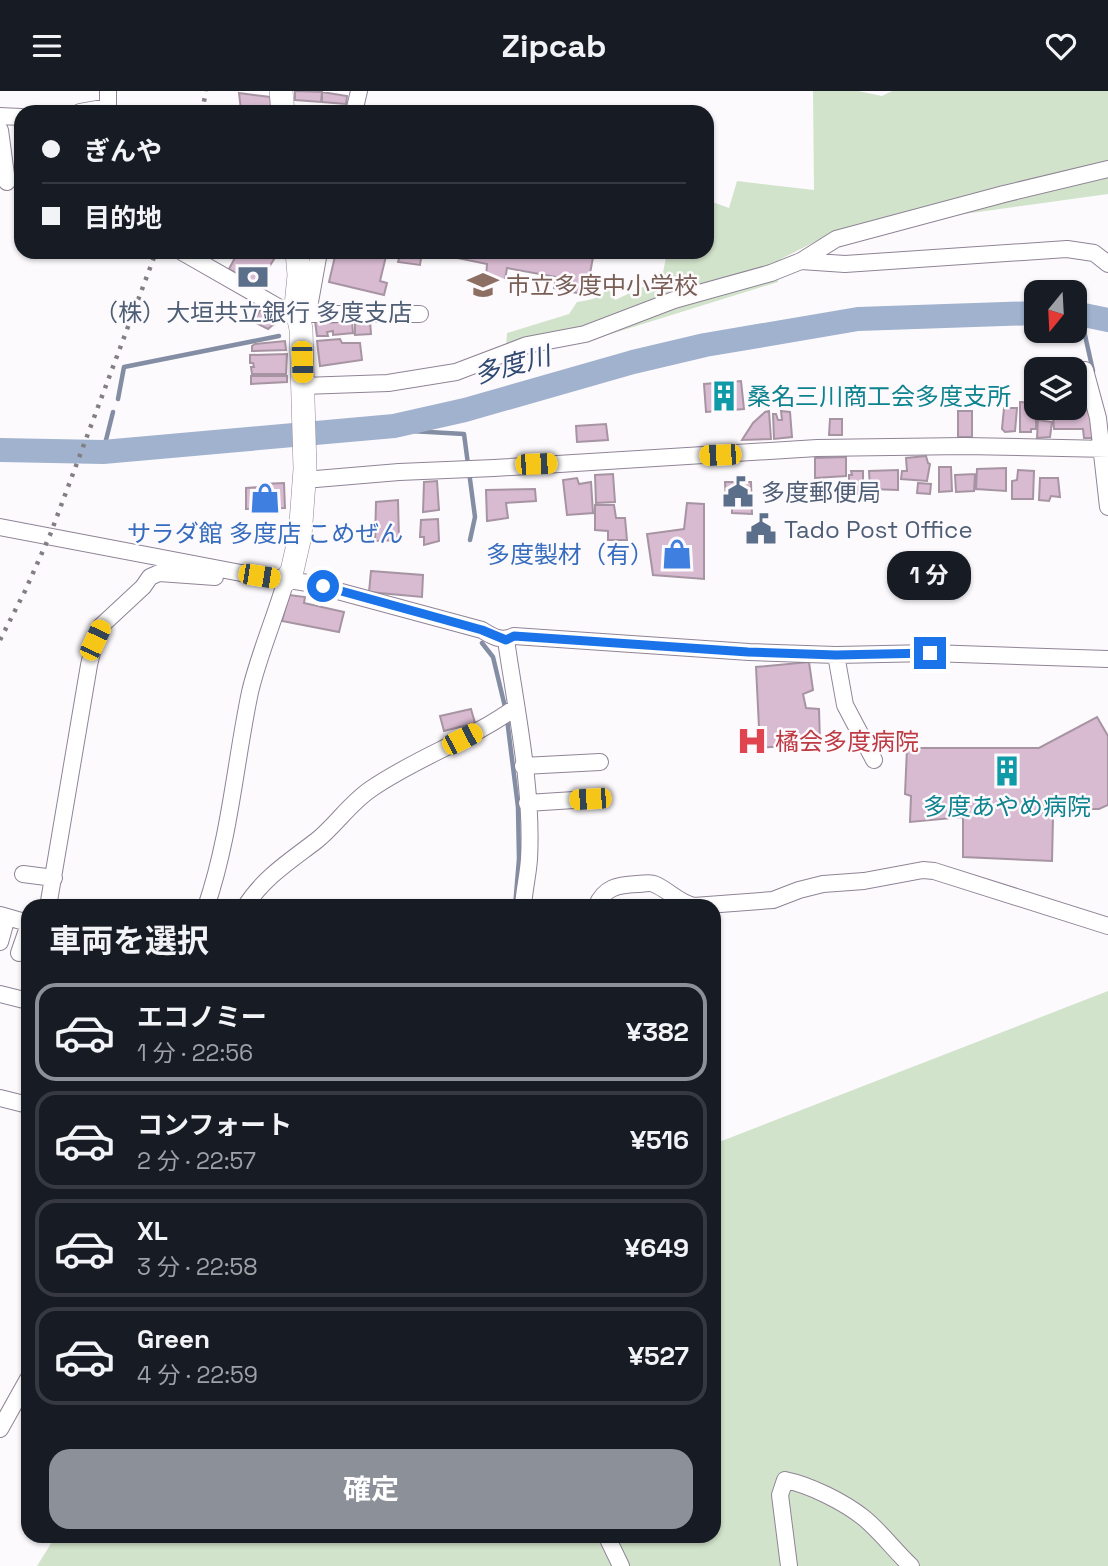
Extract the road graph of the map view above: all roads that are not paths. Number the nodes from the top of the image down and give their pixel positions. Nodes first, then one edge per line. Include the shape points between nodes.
1 (0, 130) edge
2 (1108, 169) edge
3 (9, 182) edge
4 (194, 259) edge
5 (298, 259) edge
6 (317, 259) edge
7 (801, 261) junction
8 (1108, 264) edge
9 (303, 313) junction
10 (420, 314) dead end
11 (1087, 377) edge
12 (304, 388) junction
13 (1104, 449) edge
14 (305, 474) junction
15 (1108, 506) edge
16 (0, 527) edge
17 (241, 573) junction
18 (286, 580) junction
19 (506, 640) junction
20 (836, 655) junction
21 (1108, 659) edge
22 (516, 707) junction
23 (874, 760) dead end
24 (600, 762) dead end
25 (523, 765) junction
26 (590, 799) dead end
27 (527, 803) junction
28 (23, 874) dead end
29 (54, 879) junction
30 (50, 899) edge
31 (209, 899) edge
32 (251, 899) edge
33 (524, 899) edge
34 (599, 899) edge
35 (676, 899) edge
36 (721, 904) edge
37 (4, 916) edge
38 (21, 922) edge
39 (1108, 926) edge
40 (0, 942) edge
41 (21, 947) edge
42 (19, 953) dead end
43 (0, 994) edge
44 (21, 999) edge
45 (0, 1098) edge
46 (21, 1103) edge
47 (21, 1392) edge
48 (0, 1429) edge
49 (610, 1543) edge
50 (621, 1566) edge
51 (789, 1566) edge
52 (911, 1566) edge

1 - 3 street
2 - 7 street via 836,239
4 - 9 street via 283,310
5 - 9 street via 296,306
6 - 9 street
7 - 8 street via 845,264 1067,249 1094,253
7 - 12 street via 674,300 585,334 527,345 456,372 388,383
9 - 10 street
9 - 12 street
11 - 13 street
12 - 14 street
13 - 14 street via 817,448
13 - 15 street
14 - 18 street via 300,536
16 - 17 street
17 - 18 street
17 - 29 street via 229,578 159,573 101,626 89,665
18 - 19 street via 337,589
18 - 31 street via 251,690 221,860
19 - 20 street via 514,636
19 - 22 street
20 - 21 street
20 - 23 street via 845,705
22 - 25 street
22 - 32 street via 497,722 369,790
24 - 25 street
25 - 27 street
26 - 27 street
27 - 33 street via 529,858
28 - 29 street
29 - 30 street
34 - 35 street via 610,888 653,883
36 - 39 street via 773,900 823,884 923,870
37 - 38 street
37 - 40 street
41 - 42 street
43 - 44 street
45 - 46 street
47 - 48 street
49 - 50 street
51 - 52 street via 780,1495 785,1480 817,1491 864,1518

